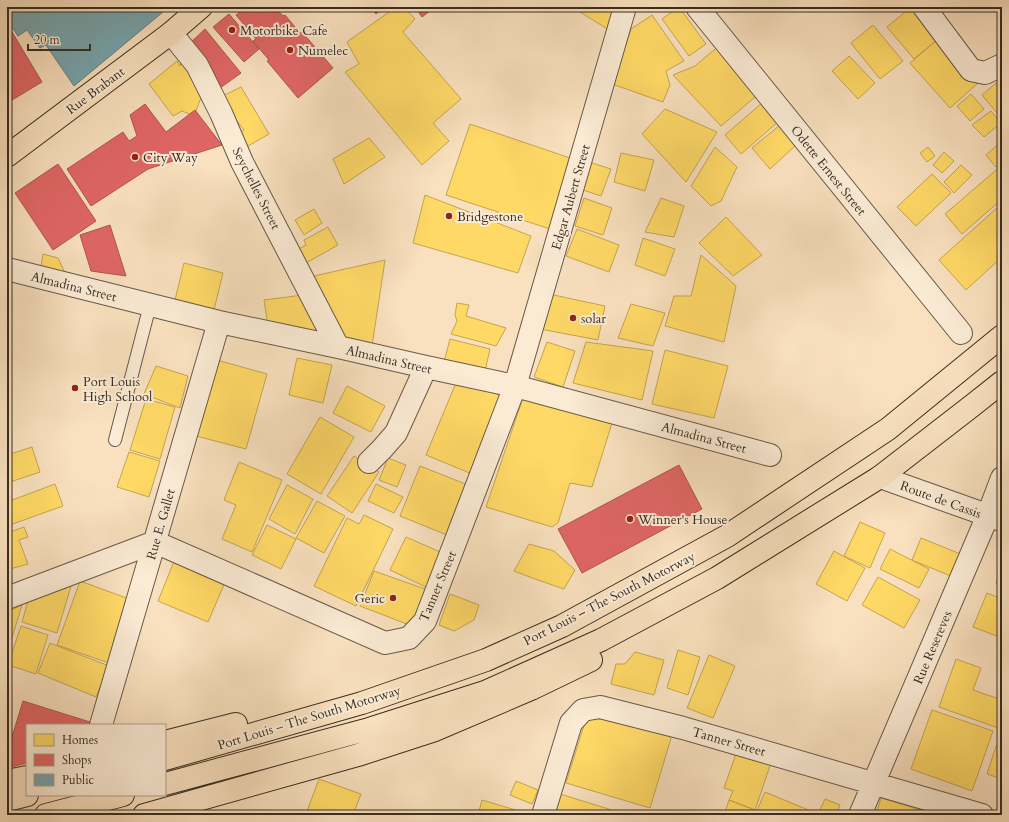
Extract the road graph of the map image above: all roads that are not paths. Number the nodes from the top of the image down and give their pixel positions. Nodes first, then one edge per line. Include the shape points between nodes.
1 (201, 7) edge
2 (625, 7) edge
3 (697, 7) edge
4 (924, 7) edge
5 (171, 33) junction
6 (1002, 65) edge
7 (7, 156) edge
8 (7, 269) edge
9 (150, 306) junction
10 (219, 322) junction
11 (961, 333) dead end
12 (1002, 336) edge
13 (338, 347) junction
14 (426, 367) junction
15 (1002, 382) edge
16 (515, 386) junction
17 (115, 440) dead end
18 (770, 455) dead end
19 (369, 462) dead end
20 (880, 477) junction
21 (1002, 478) edge
22 (995, 518) edge
23 (155, 542) junction
24 (717, 578) junction
25 (7, 598) edge
26 (101, 724) edge
27 (169, 752) edge
28 (26, 776) edge
29 (175, 781) edge
30 (7, 782) edge
31 (873, 783) junction
32 (26, 795) edge
33 (118, 796) edge
34 (7, 800) edge
35 (46, 815) edge
36 (144, 815) edge
37 (543, 815) edge
38 (860, 815) edge
39 (982, 815) edge

1 - 5 main road, Rue Brabant
2 - 16 street, Edgar Aubert Street
3 - 11 street, Odette Ernest Street
4 - 6 street via 971,70 985,73
5 - 7 main road, Rue Brabant
5 - 13 street, Seychelles Street via 197,65 242,162
8 - 9 street, Almadina Street
9 - 10 street, Almadina Street
9 - 17 lane
10 - 13 street, Almadina Street
10 - 23 street, Rue E. Gallet
12 - 27 main road, Port Louis – The South Motorway via 888,429 727,536 562,626 486,660 362,703
13 - 14 street, Almadina Street
14 - 16 street, Almadina Street
14 - 19 street via 396,432
15 - 20 main road, Port Louis – The South Motorway
16 - 18 street, Almadina Street
16 - 23 street, Tanner Street via 425,621 409,638 385,643
20 - 22 street, Route de Cassis
20 - 24 main road, Port Louis – The South Motorway
21 - 22 street, Rue Resereves
22 - 31 street, Rue Resereves
23 - 25 street
23 - 26 street, Rue E. Gallet
24 - 29 main road, Port Louis – The South Motorway via 601,640 485,692 369,729
24 - 36 main road via 610,651 532,689 435,730 358,755
28 - 30 main road
31 - 37 street, Tanner Street via 676,726 600,707 583,710 571,723
31 - 38 street, Rue Resereves
31 - 39 street, Tanner Street
32 - 34 main road
33 - 35 main road

